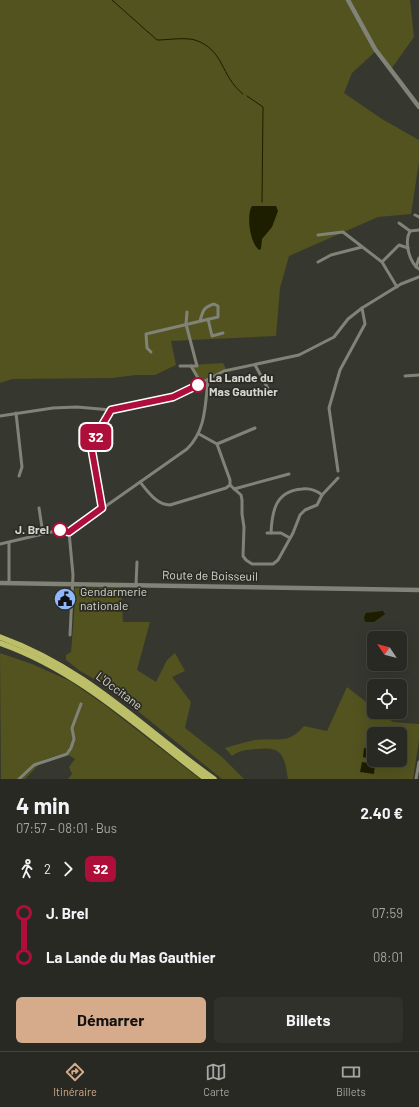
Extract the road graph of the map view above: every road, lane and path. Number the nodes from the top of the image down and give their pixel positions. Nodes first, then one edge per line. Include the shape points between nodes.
1 (348, 0) edge
2 (419, 106) edge
3 (415, 215) dead end
4 (419, 216) edge
5 (399, 223) dead end
6 (419, 230) edge
7 (410, 231) junction
8 (318, 235) dead end
9 (362, 247) junction
10 (408, 248) junction
11 (419, 258) edge
12 (318, 262) dead end
13 (382, 262) junction
14 (416, 267) junction
15 (419, 270) edge
16 (419, 277) edge
17 (397, 287) junction
18 (362, 308) junction
19 (187, 312) dead end
20 (208, 319) junction
21 (200, 321) junction
22 (186, 324) junction
23 (223, 333) dead end
24 (151, 352) dead end
25 (255, 364) junction
26 (180, 366) dead end
27 (191, 366) junction
28 (419, 375) edge
29 (405, 376) dead end
30 (208, 380) junction
31 (201, 383) junction
32 (271, 394) dead end
33 (111, 410) junction
34 (16, 413) junction
35 (0, 416) edge
36 (255, 428) dead end
37 (199, 434) junction
38 (217, 444) junction
39 (338, 471) dead end
40 (289, 474) dead end
41 (19, 476) dead end
42 (338, 478) dead end
43 (140, 482) junction
44 (230, 485) junction
45 (234, 489) junction
46 (322, 495) junction
47 (39, 508) dead end
48 (102, 508) junction
49 (69, 532) junction
50 (43, 534) junction
51 (290, 538) junction
52 (9, 543) junction
53 (0, 544) edge
54 (136, 562) dead end
55 (0, 583) edge
56 (9, 583) junction
57 (73, 584) junction
58 (136, 585) junction
59 (419, 590) edge
60 (70, 635) dead end
61 (0, 637) edge
62 (0, 643) edge
63 (81, 704) dead end
64 (419, 762) edge
65 (19, 779) edge
66 (206, 779) edge
67 (214, 779) edge
68 (416, 779) edge

1 - 2 main road via 375,49
3 - 4 street
5 - 7 street
6 - 7 street
7 - 10 street
8 - 9 street via 343,232
9 - 12 street via 331,255
9 - 13 street
10 - 13 street via 399,245
10 - 14 street
11 - 14 street
13 - 17 street
14 - 15 street
16 - 17 street
17 - 18 street
18 - 25 street via 348,319 334,337 308,352
18 - 39 street via 365,324 340,370 329,408
19 - 22 street
20 - 21 street
20 - 21 street via 218,317 218,306 206,306
20 - 23 street via 212,336
21 - 22 street
22 - 24 street via 146,334
22 - 27 street via 197,366
25 - 30 street via 224,371
25 - 32 street
26 - 27 street
27 - 31 street
28 - 29 street
30 - 31 street
30 - 37 street via 204,421
31 - 33 street via 173,397
33 - 34 street via 77,407
33 - 48 street via 97,434 92,451
34 - 35 street
34 - 41 street via 22,467
36 - 38 street
37 - 38 street
37 - 43 street via 187,450
38 - 44 street
40 - 45 street
42 - 46 street
43 - 44 street via 164,505
43 - 48 street
44 - 45 street
45 - 51 street via 241,495 242,500 243,556 246,560 252,564 276,563
46 - 51 street via 317,505 300,515
46 - 51 street via 318,491 306,488 284,493 276,505 269,533 281,533
47 - 50 street
48 - 49 street
49 - 50 street via 60,530
49 - 57 street
50 - 52 street
52 - 53 street
52 - 56 street
54 - 58 street
55 - 56 main road, Route de Boisseuil
56 - 57 main road, Route de Boisseuil
57 - 58 main road, Route de Boisseuil
57 - 60 street
58 - 59 main road, Route de Boisseuil
61 - 67 highway, L'Occitane via 37,653 89,682
62 - 66 highway, L'Occitane via 48,664 84,685
63 - 65 street via 72,728 72,748 67,754 34,765
64 - 68 street

